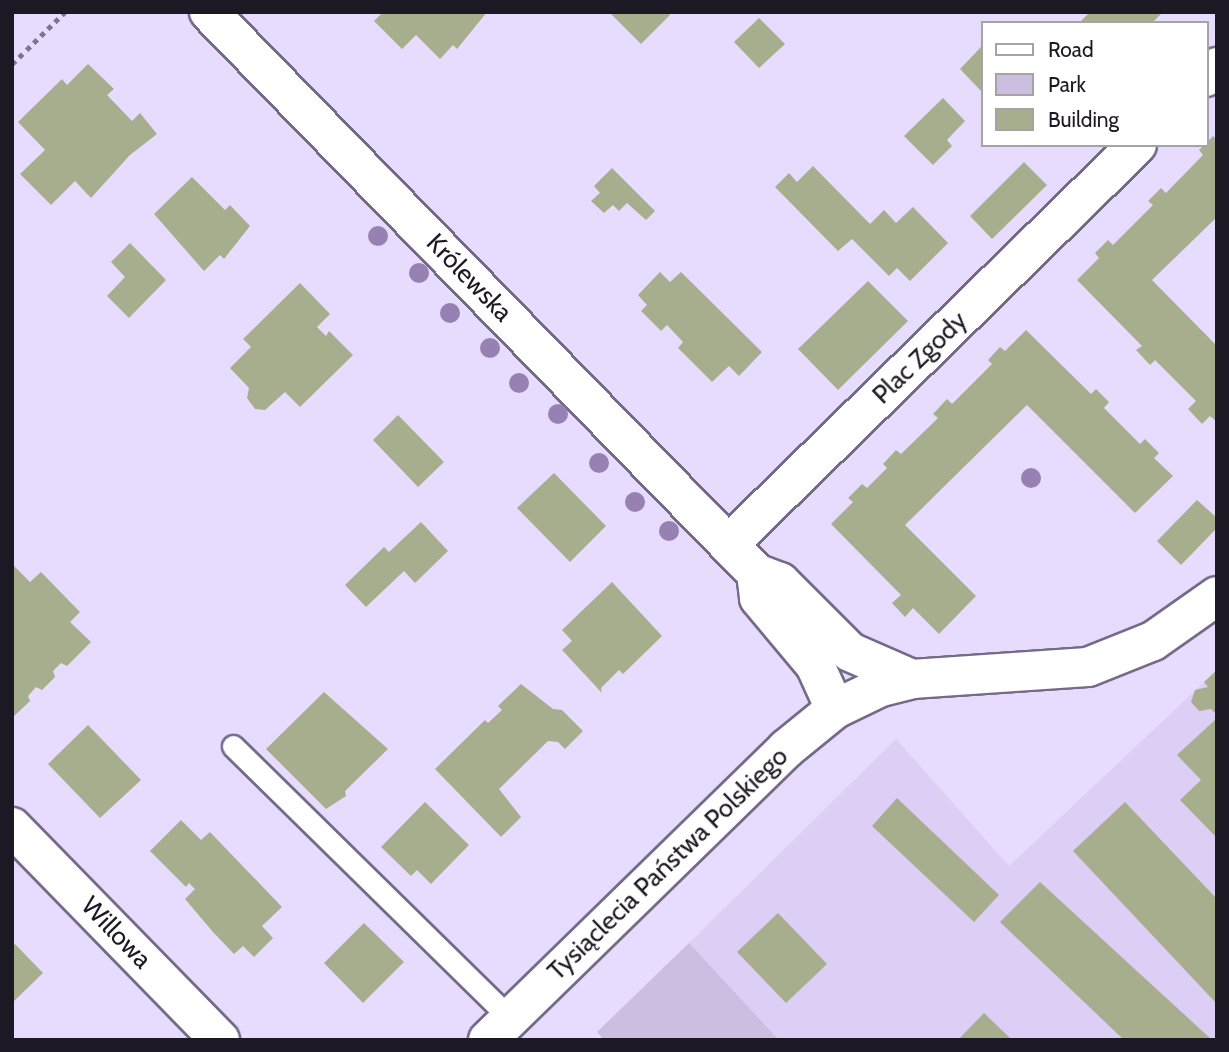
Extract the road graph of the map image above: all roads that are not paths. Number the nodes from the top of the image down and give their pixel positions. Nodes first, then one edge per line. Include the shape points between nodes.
1 (209, 12) edge
2 (1135, 147) edge
3 (730, 543) junction
4 (756, 573) junction
5 (1217, 596) edge
6 (912, 679) junction
7 (845, 704) junction
8 (233, 746) dead end
9 (12, 827) edge
10 (499, 1029) edge
11 (220, 1040) edge

1 - 3 street, Królewska
2 - 3 street, Plac Zgody
3 - 4 street
4 - 6 street via 780,582 850,652
4 - 7 street via 760,598
5 - 6 street via 1153,641 1088,667
6 - 7 street
7 - 10 street, Tysiąclecia Państwa Polskiego via 786,749
8 - 10 lane
9 - 11 street, Willowa

